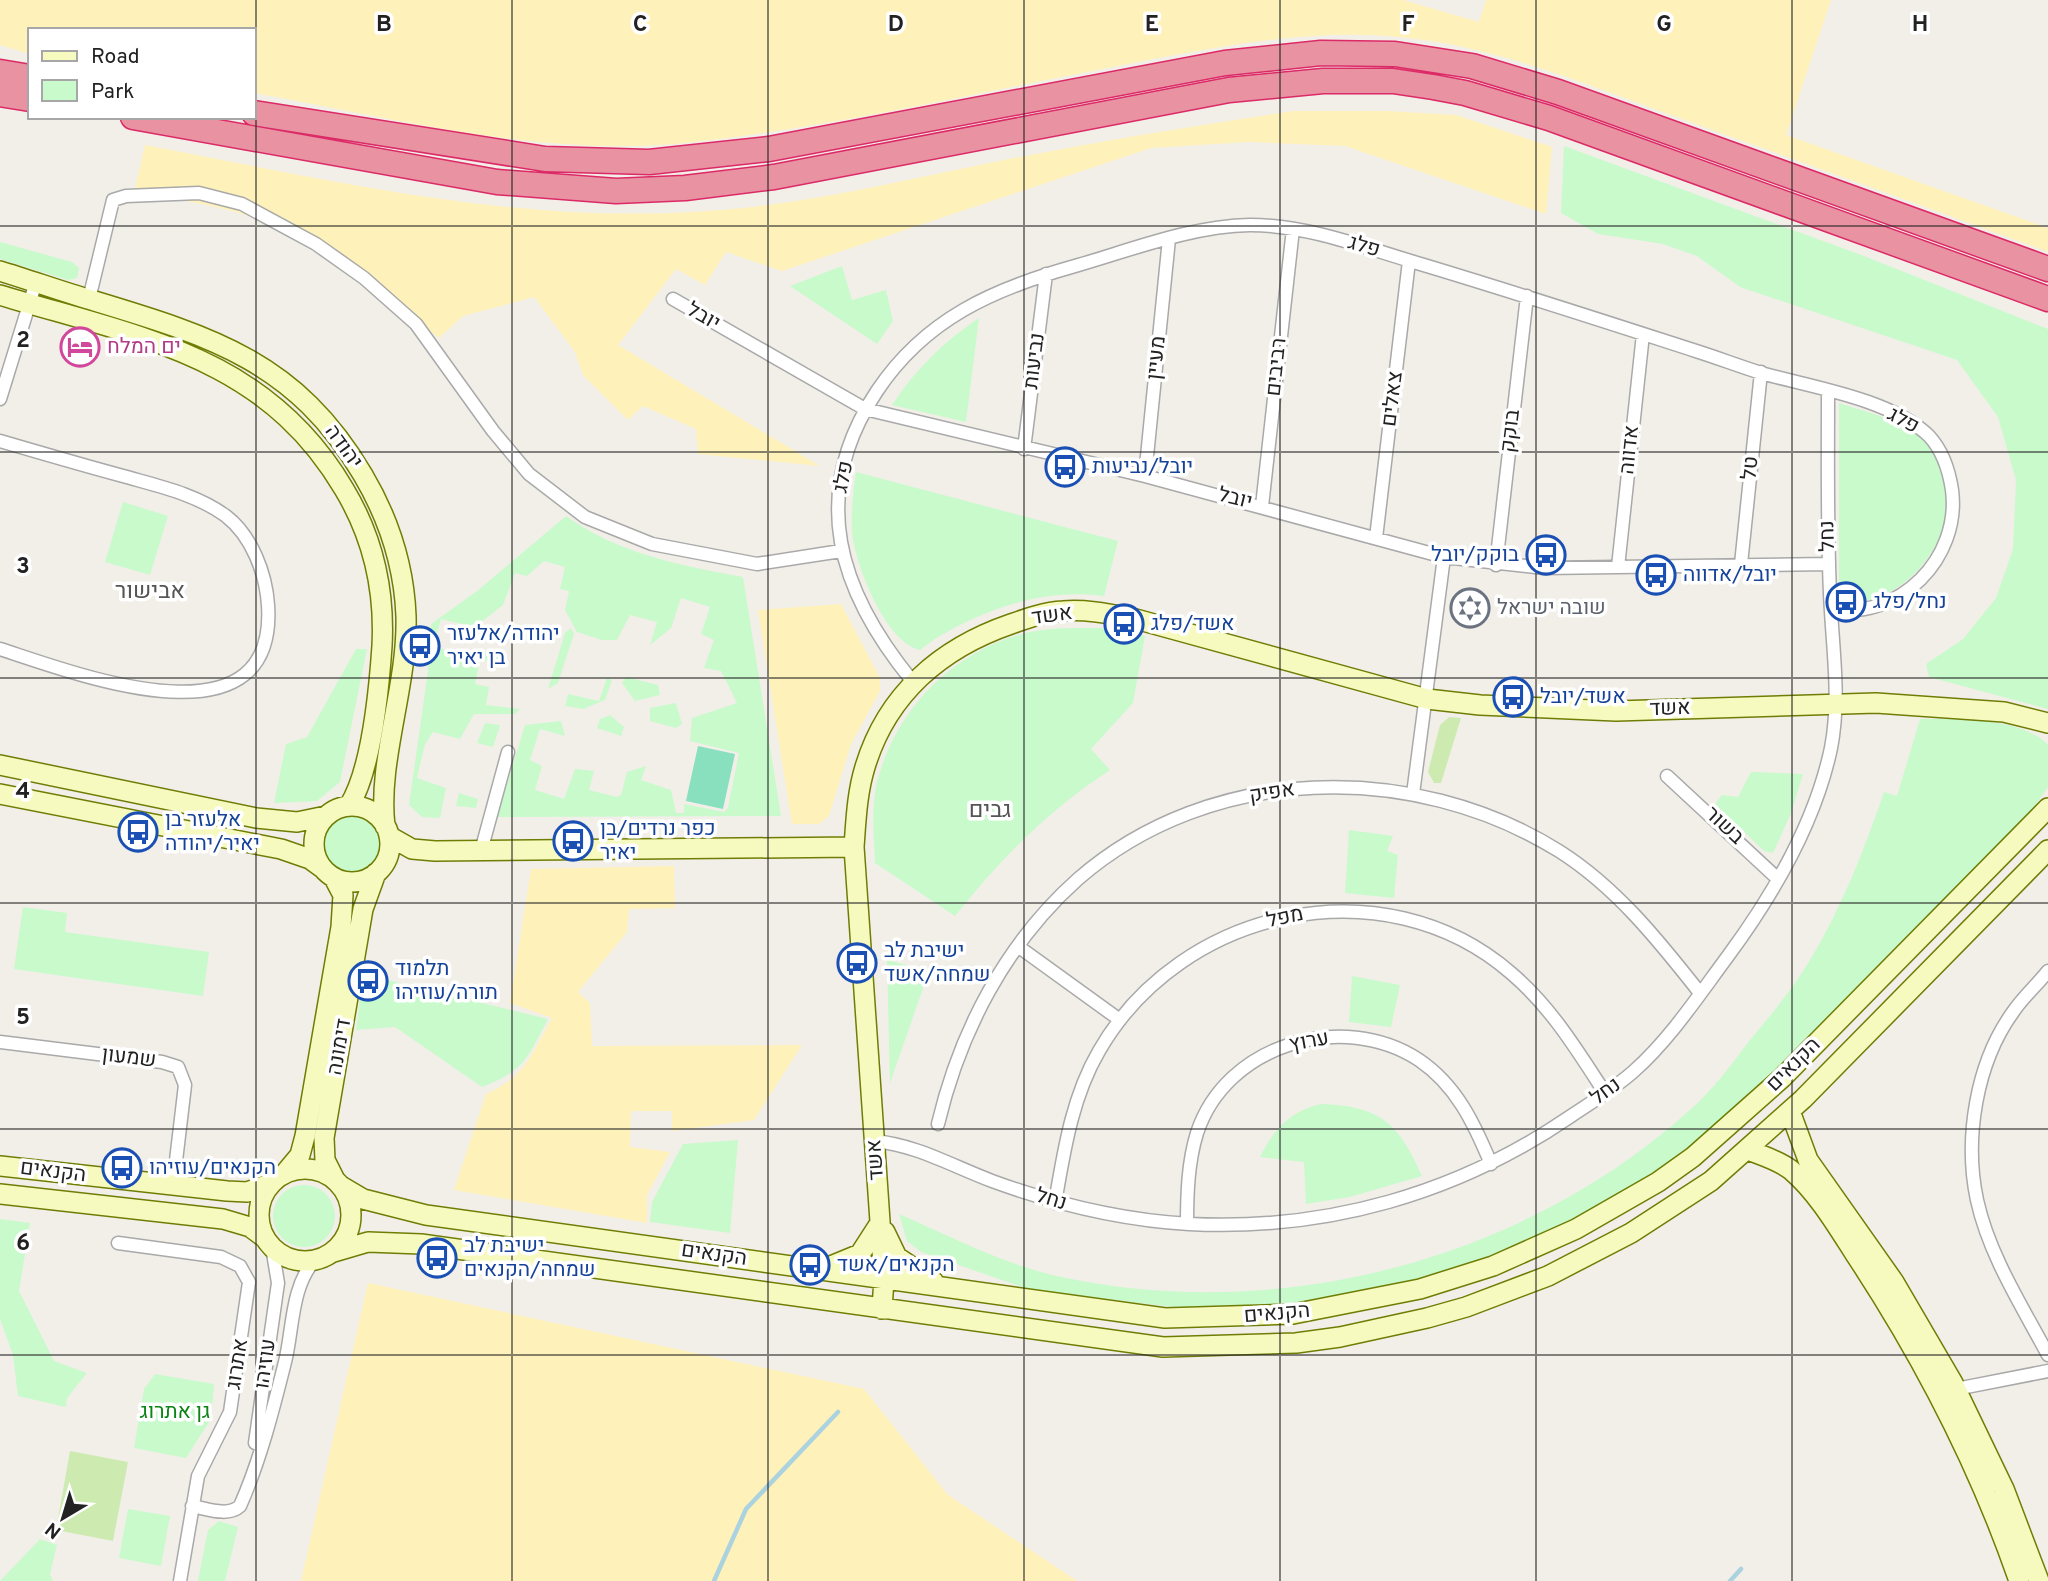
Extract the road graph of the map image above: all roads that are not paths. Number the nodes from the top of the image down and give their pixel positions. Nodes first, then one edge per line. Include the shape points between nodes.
1 (0, 72) edge
2 (28, 77) edge
3 (0, 94) edge
4 (28, 99) edge
5 (256, 113) edge
6 (144, 119) edge
7 (1293, 229) junction
8 (1169, 239) junction
9 (1409, 261) junction
10 (2048, 270) edge
11 (0, 271) edge
12 (1046, 274) junction
13 (36, 282) junction
14 (0, 295) edge
15 (1527, 296) junction
16 (89, 299) junction
17 (673, 299) dead end
18 (2048, 299) edge
19 (30, 304) junction
20 (1643, 334) junction
21 (1760, 372) junction
22 (1828, 391) junction
23 (0, 399) edge
24 (865, 410) junction
25 (0, 441) edge
26 (1024, 449) junction
27 (1145, 476) junction
28 (1262, 506) junction
29 (1376, 538) junction
30 (841, 551) junction
31 (1444, 558) junction
32 (1741, 564) junction
33 (1829, 564) junction
34 (1496, 565) junction
35 (1618, 567) junction
36 (1831, 608) junction
37 (0, 649) edge
38 (913, 682) junction
39 (1427, 699) junction
40 (1837, 703) junction
41 (2048, 723) edge
42 (508, 752) dead end
43 (0, 765) edge
44 (1667, 776) dead end
45 (0, 793) edge
46 (1413, 794) junction
47 (349, 806) junction
48 (2048, 808) edge
49 (326, 816) junction
50 (387, 831) junction
51 (854, 847) junction
52 (2048, 850) edge
53 (435, 851) junction
54 (481, 851) junction
55 (380, 868) junction
56 (328, 872) junction
57 (1779, 879) junction
58 (1019, 947) junction
59 (2048, 971) edge
60 (1700, 993) junction
61 (1120, 1020) junction
62 (0, 1042) edge
63 (1605, 1093) junction
64 (1790, 1111) junction
65 (938, 1124) dead end
66 (874, 1141) junction
67 (1748, 1150) junction
68 (1491, 1164) junction
69 (0, 1166) edge
70 (278, 1178) junction
71 (338, 1183) junction
72 (173, 1186) junction
73 (0, 1194) edge
74 (1055, 1203) junction
75 (880, 1222) junction
76 (1186, 1224) junction
77 (118, 1243) dead end
78 (269, 1243) junction
79 (334, 1252) junction
80 (314, 1261) junction
81 (818, 1270) junction
82 (884, 1279) junction
83 (946, 1288) junction
84 (881, 1309) junction
85 (2048, 1355) edge
86 (2048, 1371) edge
87 (1956, 1390) junction
88 (249, 1482) junction
89 (192, 1506) junction
90 (180, 1581) edge
91 (2019, 1581) edge
92 (2039, 1581) edge

1 - 2 highway
3 - 4 highway
5 - 10 highway via 545,159 660,162 769,149 1225,63 1321,53 1395,54 1472,66 1558,92
6 - 18 highway via 497,182 650,190 774,177 1229,90 1322,80 1393,81 1465,93 1549,118
7 - 8 street, פלג via 1250,225
7 - 9 street, פלג
7 - 28 street, רביבים
8 - 12 street, פלג
8 - 27 street, מעיין
9 - 15 street, פלג
9 - 29 street, צאלים
11 - 13 street, יהודה
12 - 24 street, פלג via 999,290 948,318 888,374
12 - 26 street, נביעות
13 - 16 street, יהודה
13 - 19 street
14 - 19 street, יהודה
15 - 20 street, פלג
15 - 34 street, בוקק
16 - 30 street via 113,200 189,192 242,204 316,244 416,324 529,474 585,517 652,544 757,564
16 - 50 street, יהודה via 184,328 261,365 317,413 368,483 396,548 406,616 402,685 384,801
17 - 24 street, יובל
19 - 23 street
19 - 47 street, יהודה via 156,343 249,384 300,429 335,472 368,536 382,617 379,681 363,777
20 - 21 street, פלג
20 - 35 street, אדווה
21 - 22 street, פלג
21 - 32 street, טל
22 - 33 street, נחל
22 - 36 street, פלג via 1899,416 1926,434 1939,447 1950,474 1953,500 1953,522 1945,544 1910,590 1874,607
24 - 26 street, יובל
24 - 30 street, פלג via 840,488
25 - 37 street via 181,493 211,506 228,517 253,551 268,606 264,644 257,659 233,680 205,691 173,693 115,685
26 - 27 street, יובל
27 - 28 street, יובל
28 - 29 street, יובל
29 - 31 street, יובל
30 - 38 street, פלג via 863,611
31 - 34 street, יובל
31 - 39 street
32 - 33 street, יובל
32 - 35 street, יובל
33 - 36 street, נחל
34 - 35 street, יובל
36 - 40 street, נחל
38 - 39 street, אשד via 981,634 1063,611 1132,618
38 - 51 street, אשד via 886,719 865,768
39 - 40 street, אשד via 1555,710
39 - 46 street
40 - 41 street, אשד via 2004,712
40 - 57 street, נחל via 1818,792
42 - 54 street
43 - 49 street via 256,818 297,822
44 - 57 street, בשור
45 - 56 street via 281,849 310,859
46 - 58 street, אפיק via 1336,786 1215,804 1143,836 1091,870 1053,904
46 - 60 street, אפיק via 1510,825 1558,851 1622,902
47 - 49 street
47 - 50 street via 370,811
48 - 83 street, הקנאים via 1862,999 1721,1135 1658,1182 1536,1248 1420,1289 1335,1308 1259,1317 1165,1318
49 - 56 street via 314,841
50 - 53 street via 412,849
50 - 55 street
51 - 54 street
51 - 66 street, אשד
52 - 64 street, הקנאים
53 - 54 street
53 - 55 street via 410,854
55 - 56 street via 356,882
55 - 71 street, דימונה via 363,909 324,1138 325,1160
56 - 70 street, דימונה via 343,895 341,927 305,1136 300,1155
57 - 60 street, נחל
58 - 61 street
58 - 65 street, אפיק via 987,993 967,1034
59 - 85 street via 2012,1013 1984,1069 1972,1133 1977,1200 2002,1269
60 - 63 street, נחל via 1636,1070
61 - 63 street, מפל via 1161,975 1195,951 1237,931 1309,912 1401,918 1447,933 1509,971 1562,1027
61 - 74 street, מפל via 1085,1080 1064,1151
62 - 72 street, שמעון via 178,1067 185,1085
63 - 68 street, נחל
64 - 67 street, הקנאים
64 - 87 street via 1808,1160 1894,1282
66 - 74 street, נחל via 911,1147
66 - 75 street, אשד
67 - 84 street, הקנאים via 1674,1207 1548,1276 1466,1307 1340,1337 1249,1347 1163,1348
67 - 91 street via 1779,1162 1802,1181 1875,1285 1961,1438
68 - 76 street, נחל via 1408,1198 1333,1216 1282,1223
68 - 76 street, ערוץ via 1460,1100 1418,1060 1362,1038 1302,1039 1253,1062 1210,1106 1191,1159
69 - 72 street, הקנאים
70 - 71 street via 310,1169
70 - 72 street, הקנאים via 247,1192
70 - 78 street via 259,1209
71 - 79 street via 349,1199 352,1218
71 - 81 street, הקנאים via 363,1199 426,1215
73 - 78 street, הקנאים via 223,1219 250,1227
74 - 76 street, נחל
75 - 81 street via 860,1254
75 - 82 street, אשד
75 - 83 street via 897,1257 908,1268
77 - 89 street, אתרוג via 221,1257 240,1266 249,1282 230,1412 203,1462
78 - 80 street via 291,1259
78 - 88 street, עוזיהו via 278,1283
79 - 80 street
79 - 84 street, הקנאים via 351,1244 394,1241
80 - 88 street, עוזיהו via 299,1290 285,1361
81 - 82 street, הקנאים
82 - 83 street, הקנאים
82 - 84 street, אשד
86 - 87 street
87 - 92 street via 2004,1489
88 - 89 street, עוזיהו via 234,1512
89 - 90 street, אתרוג

